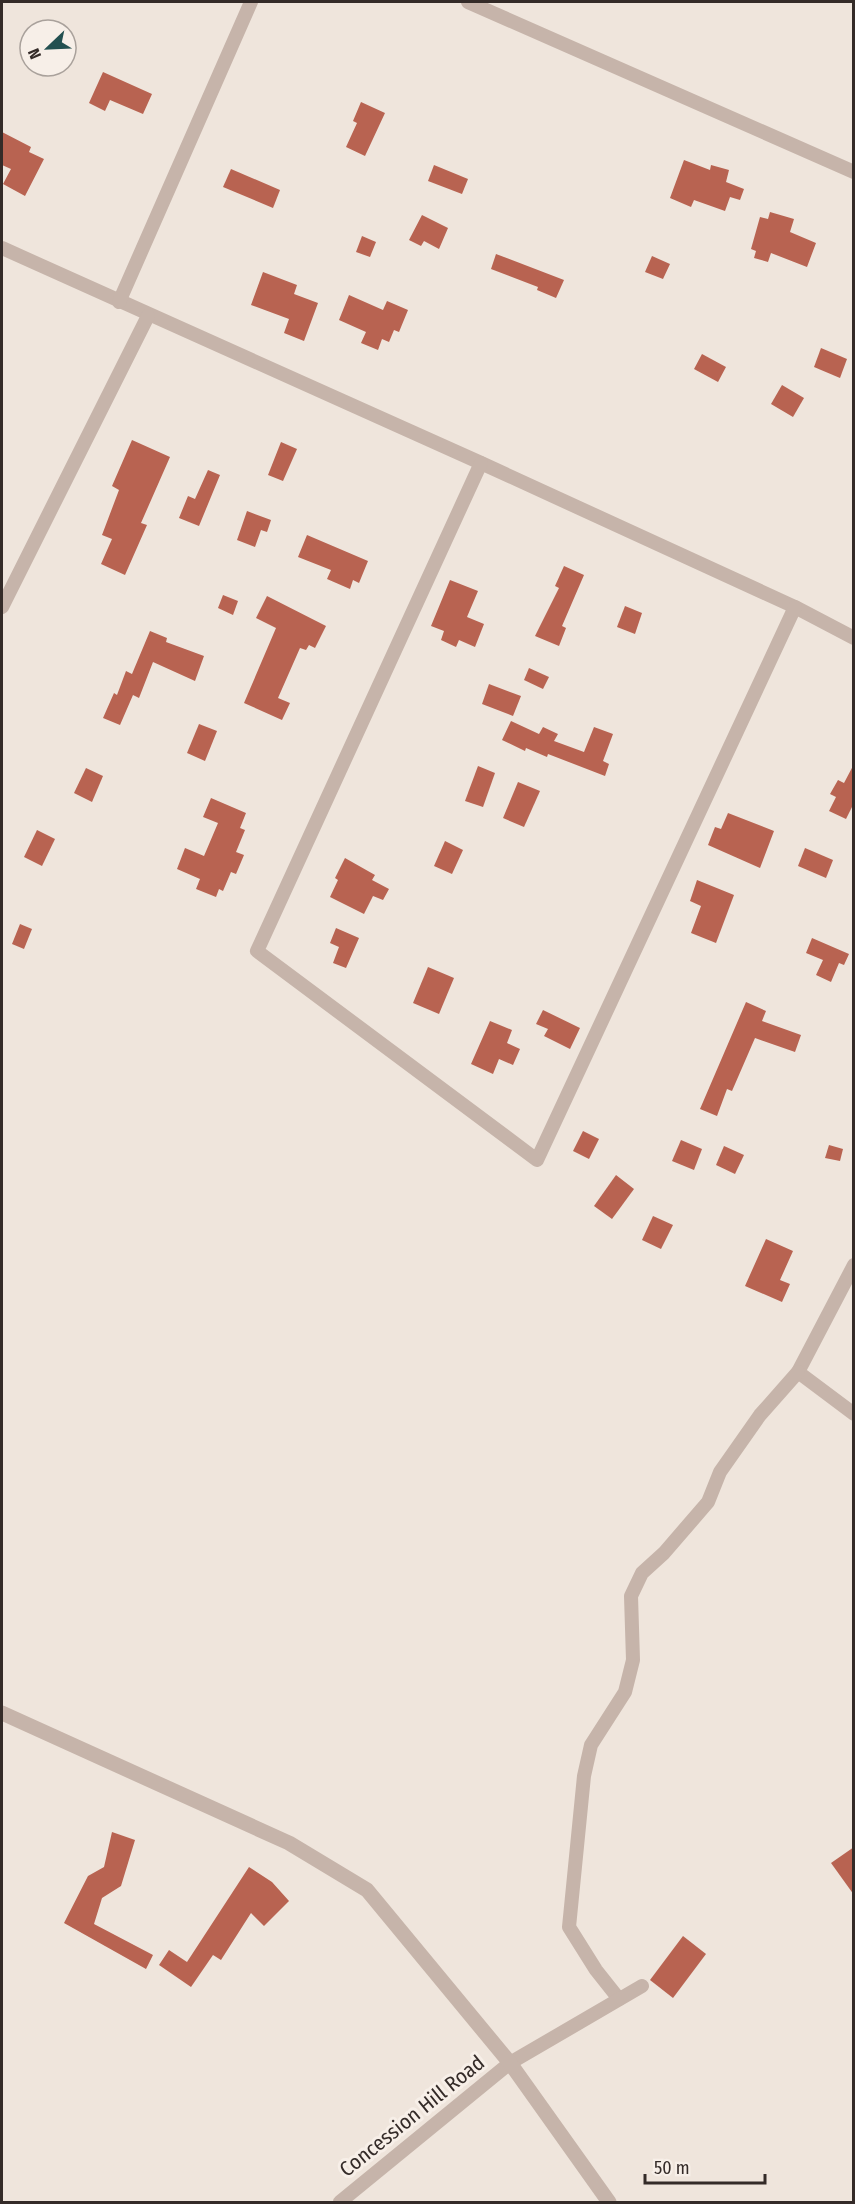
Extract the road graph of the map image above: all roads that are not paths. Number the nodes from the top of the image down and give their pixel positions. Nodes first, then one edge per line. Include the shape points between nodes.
1 (251, 2) edge
2 (468, 2) edge
3 (854, 172) edge
4 (2, 249) edge
5 (119, 302) junction
6 (148, 316) junction
7 (481, 463) junction
8 (2, 607) edge
9 (795, 607) junction
10 (854, 638) edge
11 (854, 1265) edge
12 (798, 1372) junction
13 (854, 1414) edge
14 (2, 1713) edge
15 (642, 1986) dead end
16 (619, 1999) junction
17 (510, 2063) junction
18 (340, 2202) edge
19 (609, 2202) edge

1 - 5 street
2 - 3 street
4 - 5 street
5 - 6 street
6 - 7 street
6 - 8 street
7 - 9 street
7 - 9 street via 257,951 537,1160
9 - 10 street
11 - 12 street
12 - 13 street
12 - 16 street via 760,1414 720,1472 708,1502 642,1573 631,1596 633,1660 625,1692 591,1745 582,1786 569,1927
14 - 17 street via 289,1843 367,1890
15 - 16 street, Concession Hill Road
16 - 17 street, Concession Hill Road
17 - 18 street, Concession Hill Road
17 - 19 street

